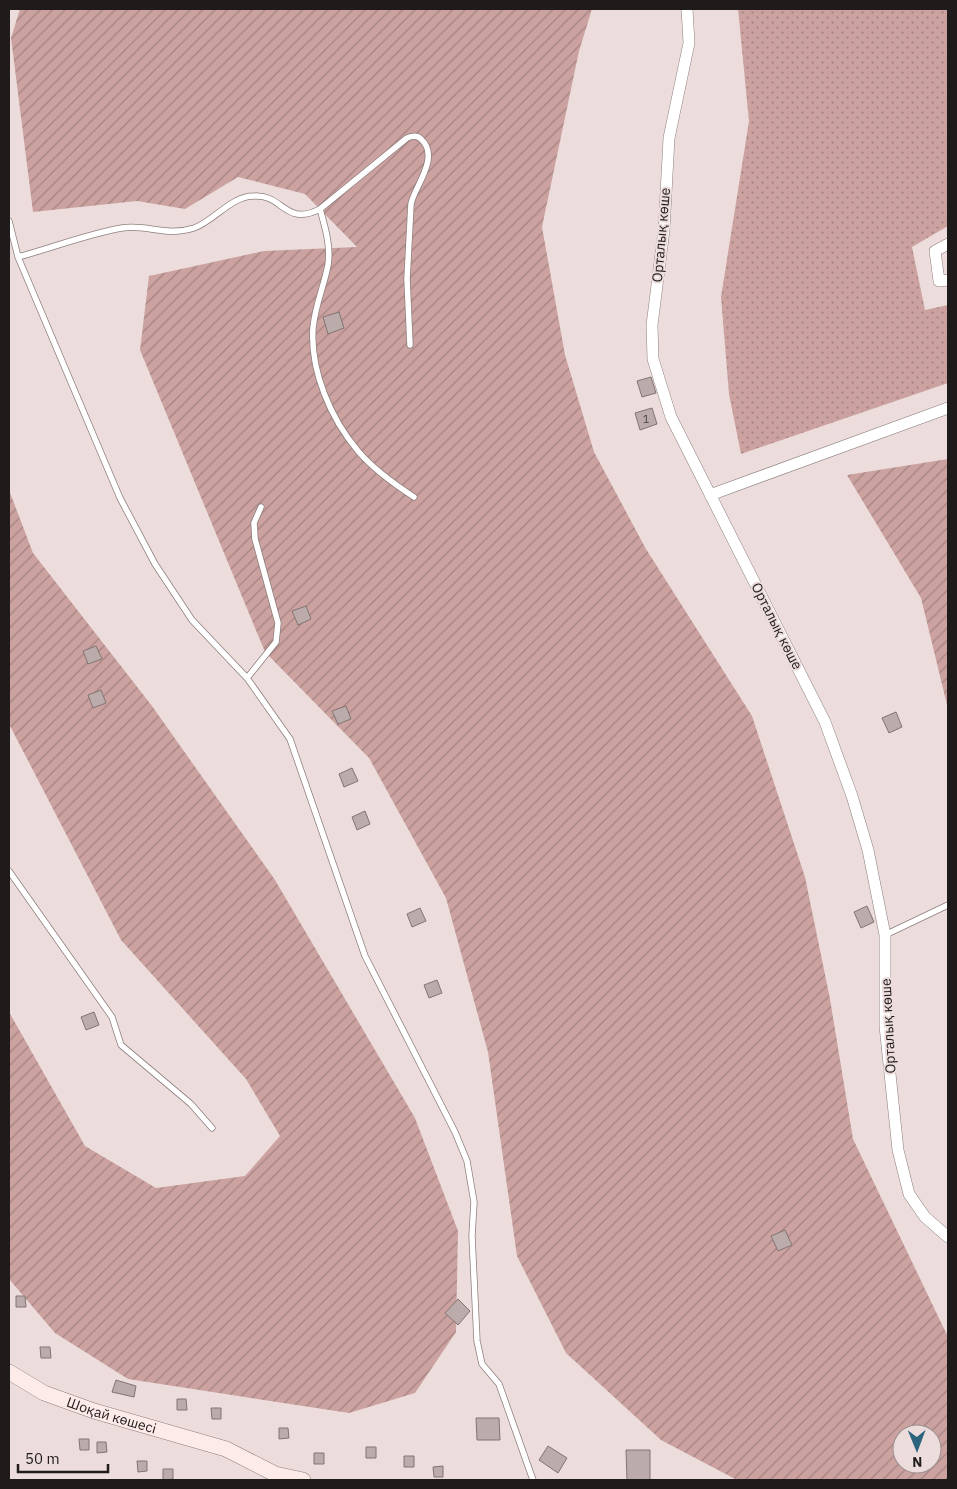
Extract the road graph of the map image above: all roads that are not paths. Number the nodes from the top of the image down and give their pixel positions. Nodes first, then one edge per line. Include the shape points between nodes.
1 (688, 9) edge
2 (320, 209) junction
3 (9, 221) edge
4 (948, 244) edge
5 (18, 257) junction
6 (948, 280) edge
7 (410, 345) dead end
8 (948, 408) edge
9 (710, 494) junction
10 (414, 497) dead end
11 (261, 507) dead end
12 (247, 678) junction
13 (9, 871) edge
14 (948, 905) edge
15 (885, 935) junction
16 (212, 1128) dead end
17 (948, 1237) edge
18 (9, 1372) edge
19 (303, 1480) edge
20 (533, 1480) edge

1 - 9 street, Орталық көше via 689,43 669,138 664,230 652,324 654,359 672,417
2 - 5 lane via 302,216 253,195 223,208 202,224 189,229 165,232 120,228
2 - 7 lane via 407,138 412,136 423,140 427,150 425,174 411,204 407,279
2 - 10 lane via 329,247 313,330 319,376 338,421 358,451 391,482
3 - 5 lane
4 - 6 street via 935,250 939,281
5 - 12 lane via 120,498 155,564 192,620
8 - 9 street
9 - 15 street, Орталық көше via 825,722 868,850
11 - 12 lane via 254,523 255,539 278,623 276,642
12 - 20 lane via 290,739 366,956 467,1161 474,1202 472,1236 477,1341 482,1364 498,1384
13 - 16 lane via 112,1016 121,1045 191,1104
14 - 15 lane
15 - 17 street, Орталық көше via 885,1026 898,1150 909,1194 925,1217
18 - 19 street, Шоқай көшесі via 44,1393 226,1449 275,1474

